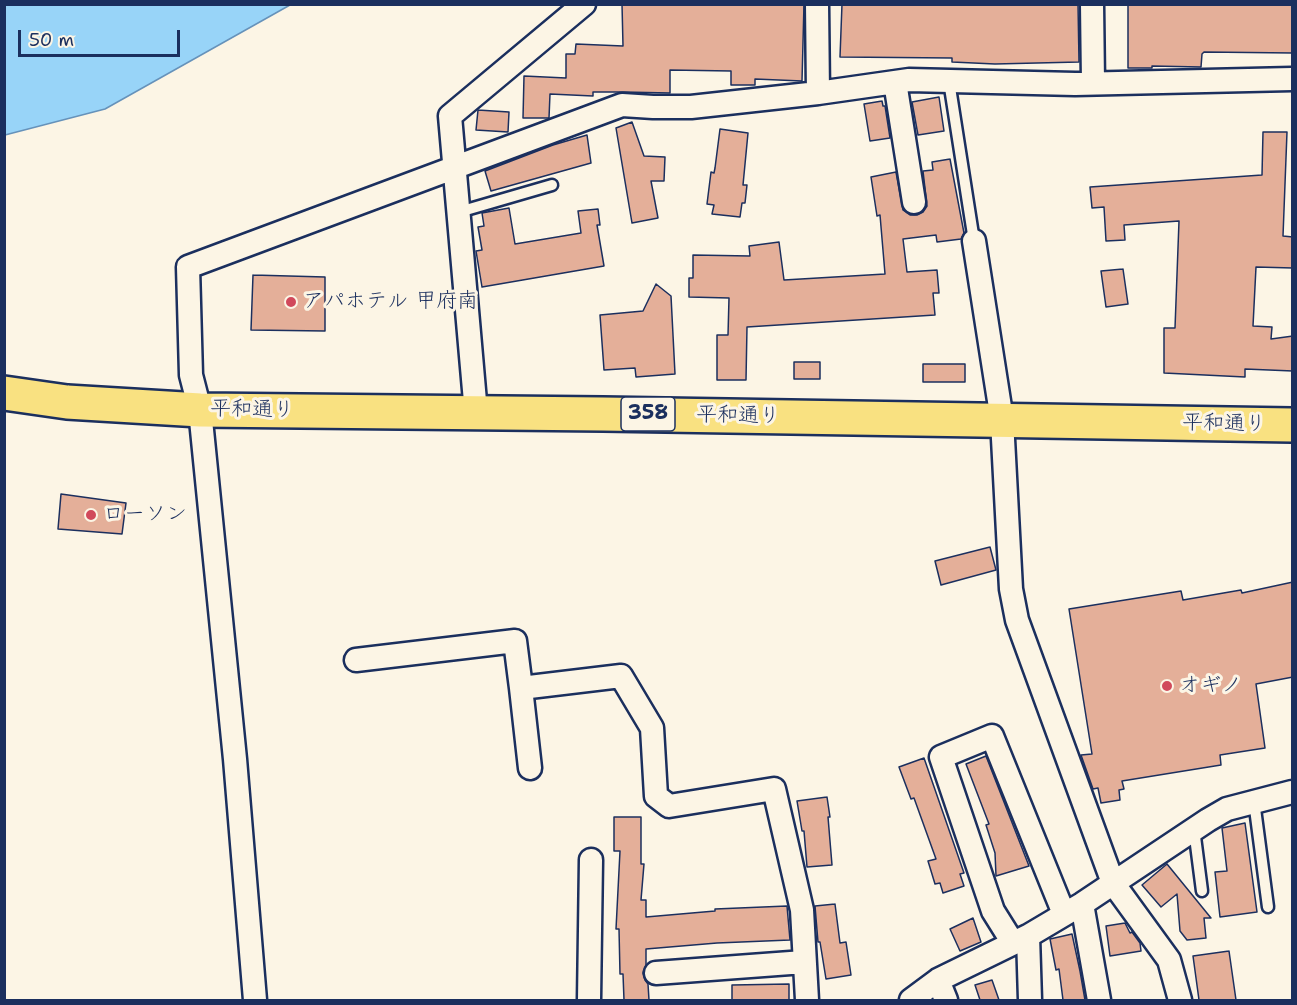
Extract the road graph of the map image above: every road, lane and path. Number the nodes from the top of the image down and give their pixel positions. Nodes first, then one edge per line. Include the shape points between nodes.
1 (584, 4) edge
2 (817, 4) edge
3 (1092, 4) edge
4 (1293, 79) edge
5 (949, 80) junction
6 (895, 82) junction
7 (1093, 82) junction
8 (818, 93) junction
9 (455, 167) junction
10 (552, 185) dead end
11 (914, 202) dead end
12 (459, 212) junction
13 (974, 241) joint
14 (4, 393) edge
15 (200, 410) junction
16 (476, 413) junction
17 (1002, 420) junction
18 (1293, 425) edge
19 (356, 660) dead end
20 (521, 688) junction
21 (530, 768) dead end
22 (1293, 792) edge
23 (1254, 801) junction
24 (1194, 829) junction
25 (591, 860) dead end
26 (1113, 883) junction
27 (1202, 891) dead end
28 (1268, 907) dead end
29 (1073, 909) junction
30 (1020, 939) junction
31 (804, 963) junction
32 (656, 973) dead end
33 (942, 990) edge
34 (255, 1000) edge
35 (589, 1000) edge
36 (807, 1000) edge
37 (911, 1000) edge
38 (1030, 1000) edge
39 (1099, 1000) edge
40 (1180, 1000) edge

1 - 9 street via 450,116
2 - 8 street
3 - 7 street
4 - 7 street
5 - 6 street
5 - 7 street
5 - 13 lane
6 - 8 street
6 - 11 street
8 - 9 street via 691,107 622,105
9 - 12 street
9 - 15 street via 188,267 191,375
10 - 12 lane
12 - 16 street
13 - 17 street
14 - 15 highway, 平和通り / 358 via 67,402
15 - 16 highway, 平和通り / 358
15 - 34 street
16 - 17 highway, 平和通り / 358
17 - 18 highway, 平和通り / 358
17 - 26 street via 1011,590 1017,620
19 - 20 street via 515,641
20 - 21 street
20 - 31 street via 621,676 652,728 656,796 669,806 774,789 802,910
22 - 23 street
23 - 24 street via 1227,809
23 - 28 lane
24 - 26 street
24 - 27 lane
25 - 35 street
26 - 29 street
26 - 40 street via 1169,960
29 - 30 street
29 - 30 street via 992,736 941,757 993,911
29 - 39 street
30 - 33 street
30 - 38 street
31 - 32 street
31 - 36 street
33 - 37 street

